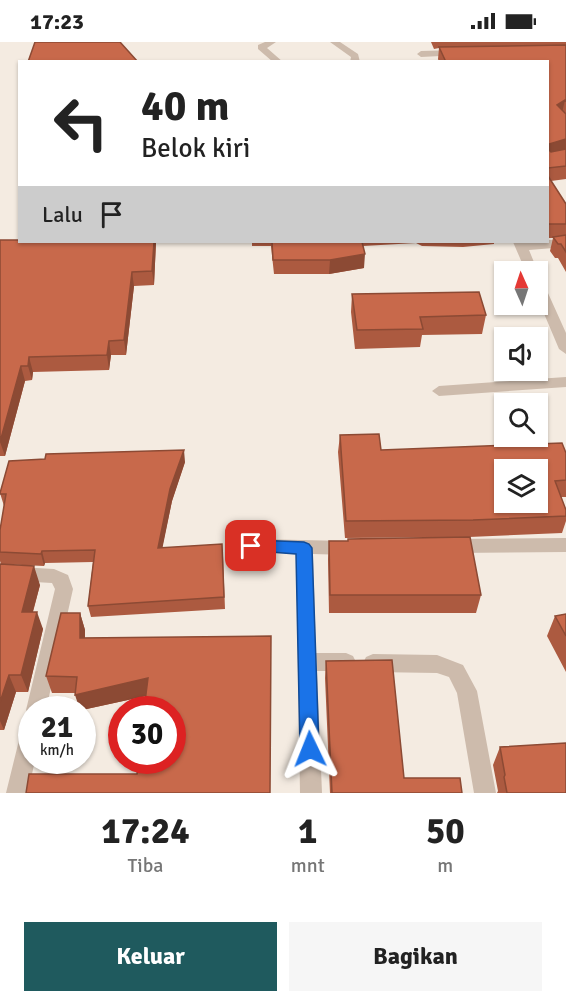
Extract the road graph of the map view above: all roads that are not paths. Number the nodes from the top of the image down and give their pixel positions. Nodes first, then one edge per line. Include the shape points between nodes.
1 (272, 42) edge
2 (334, 42) edge
3 (414, 42) edge
4 (466, 53) edge
5 (424, 58) edge
6 (277, 60) edge
7 (355, 60) edge
8 (566, 243) edge
9 (520, 244) edge
10 (527, 261) edge
11 (548, 307) edge
12 (565, 345) edge
13 (566, 382) edge
14 (439, 391) dead end
15 (566, 545) edge
16 (251, 546) dead end
17 (435, 547) edge
18 (304, 548) junction
19 (363, 548) edge
20 (0, 573) edge
21 (307, 662) junction
22 (39, 696) edge
23 (21, 774) edge
24 (17, 793) edge
25 (311, 793) edge
26 (485, 793) edge

1 - 6 street via 261,47
2 - 7 street
3 - 5 street
4 - 5 street
8 - 9 street
9 - 10 street
11 - 12 street
13 - 14 street
15 - 17 street
16 - 18 street
18 - 19 street
18 - 21 street
20 - 22 street via 54,576 62,580 64,589
21 - 25 street
21 - 26 street via 437,664 456,671 467,691
23 - 24 street

